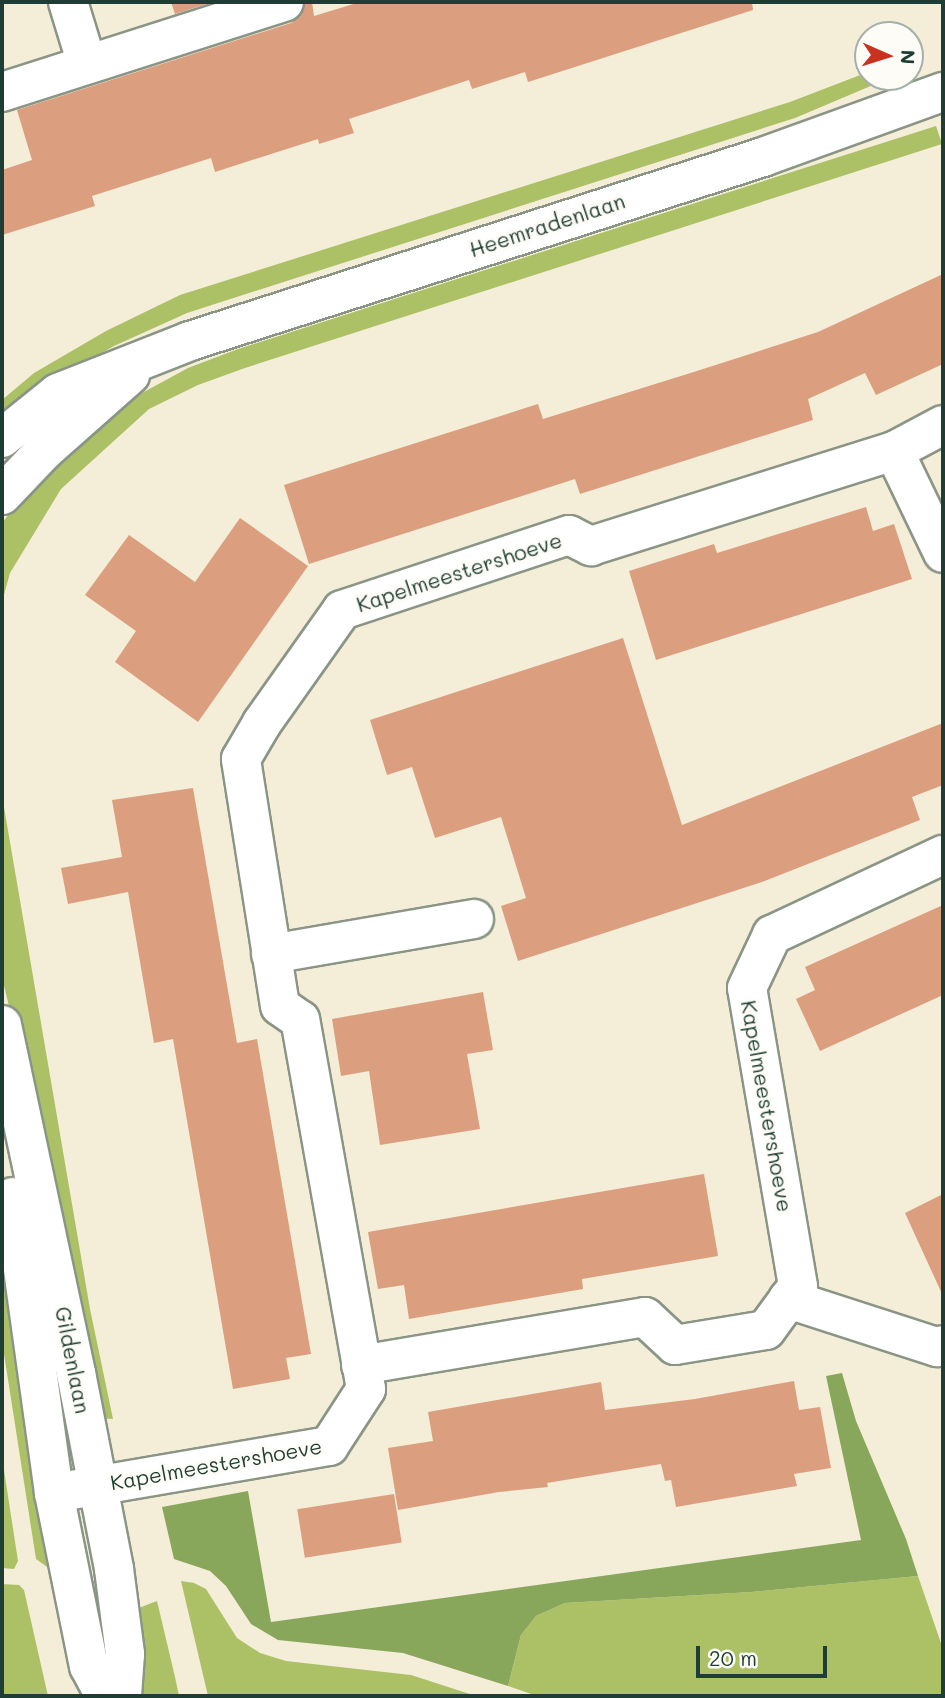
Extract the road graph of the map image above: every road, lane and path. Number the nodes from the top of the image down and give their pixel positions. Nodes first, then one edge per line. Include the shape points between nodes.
1 (68, 2) edge
2 (284, 2) edge
3 (87, 64) junction
4 (2, 92) edge
5 (943, 92) edge
6 (151, 357) junction
7 (943, 425) edge
8 (2, 438) edge
9 (894, 451) junction
10 (2, 495) edge
11 (943, 554) edge
12 (943, 855) edge
13 (474, 919) dead end
14 (271, 954) junction
15 (2, 1025) edge
16 (2, 1140) edge
17 (788, 1300) junction
18 (943, 1345) edge
19 (361, 1365) junction
20 (98, 1485) junction
21 (54, 1493) junction
22 (105, 1696) edge
23 (122, 1696) edge

1 - 3 street
2 - 3 street
3 - 4 street
5 - 6 street, Heemradenlaan via 763,157 229,327
6 - 8 street, Heemradenlaan via 58,393
6 - 10 street, Heemradenlaan via 44,451
7 - 9 street, Kapelmeestershoeve
9 - 11 street
9 - 14 street, Kapelmeestershoeve via 591,546 569,535 342,610 241,759
12 - 17 street, Kapelmeestershoeve via 772,935 747,988 798,1286
13 - 14 street
14 - 19 street, Kapelmeestershoeve via 280,1006 300,1020
15 - 20 street, Gildenlaan
16 - 21 street, Gildenlaan via 22,1242
17 - 18 street via 937,1347
17 - 19 street, Kapelmeestershoeve via 766,1330 675,1346 645,1317
19 - 20 street, Kapelmeestershoeve via 366,1389 329,1446
20 - 21 street, Kapelmeestershoeve
20 - 23 street, Gildenlaan via 124,1654
21 - 22 street, Gildenlaan via 89,1666

